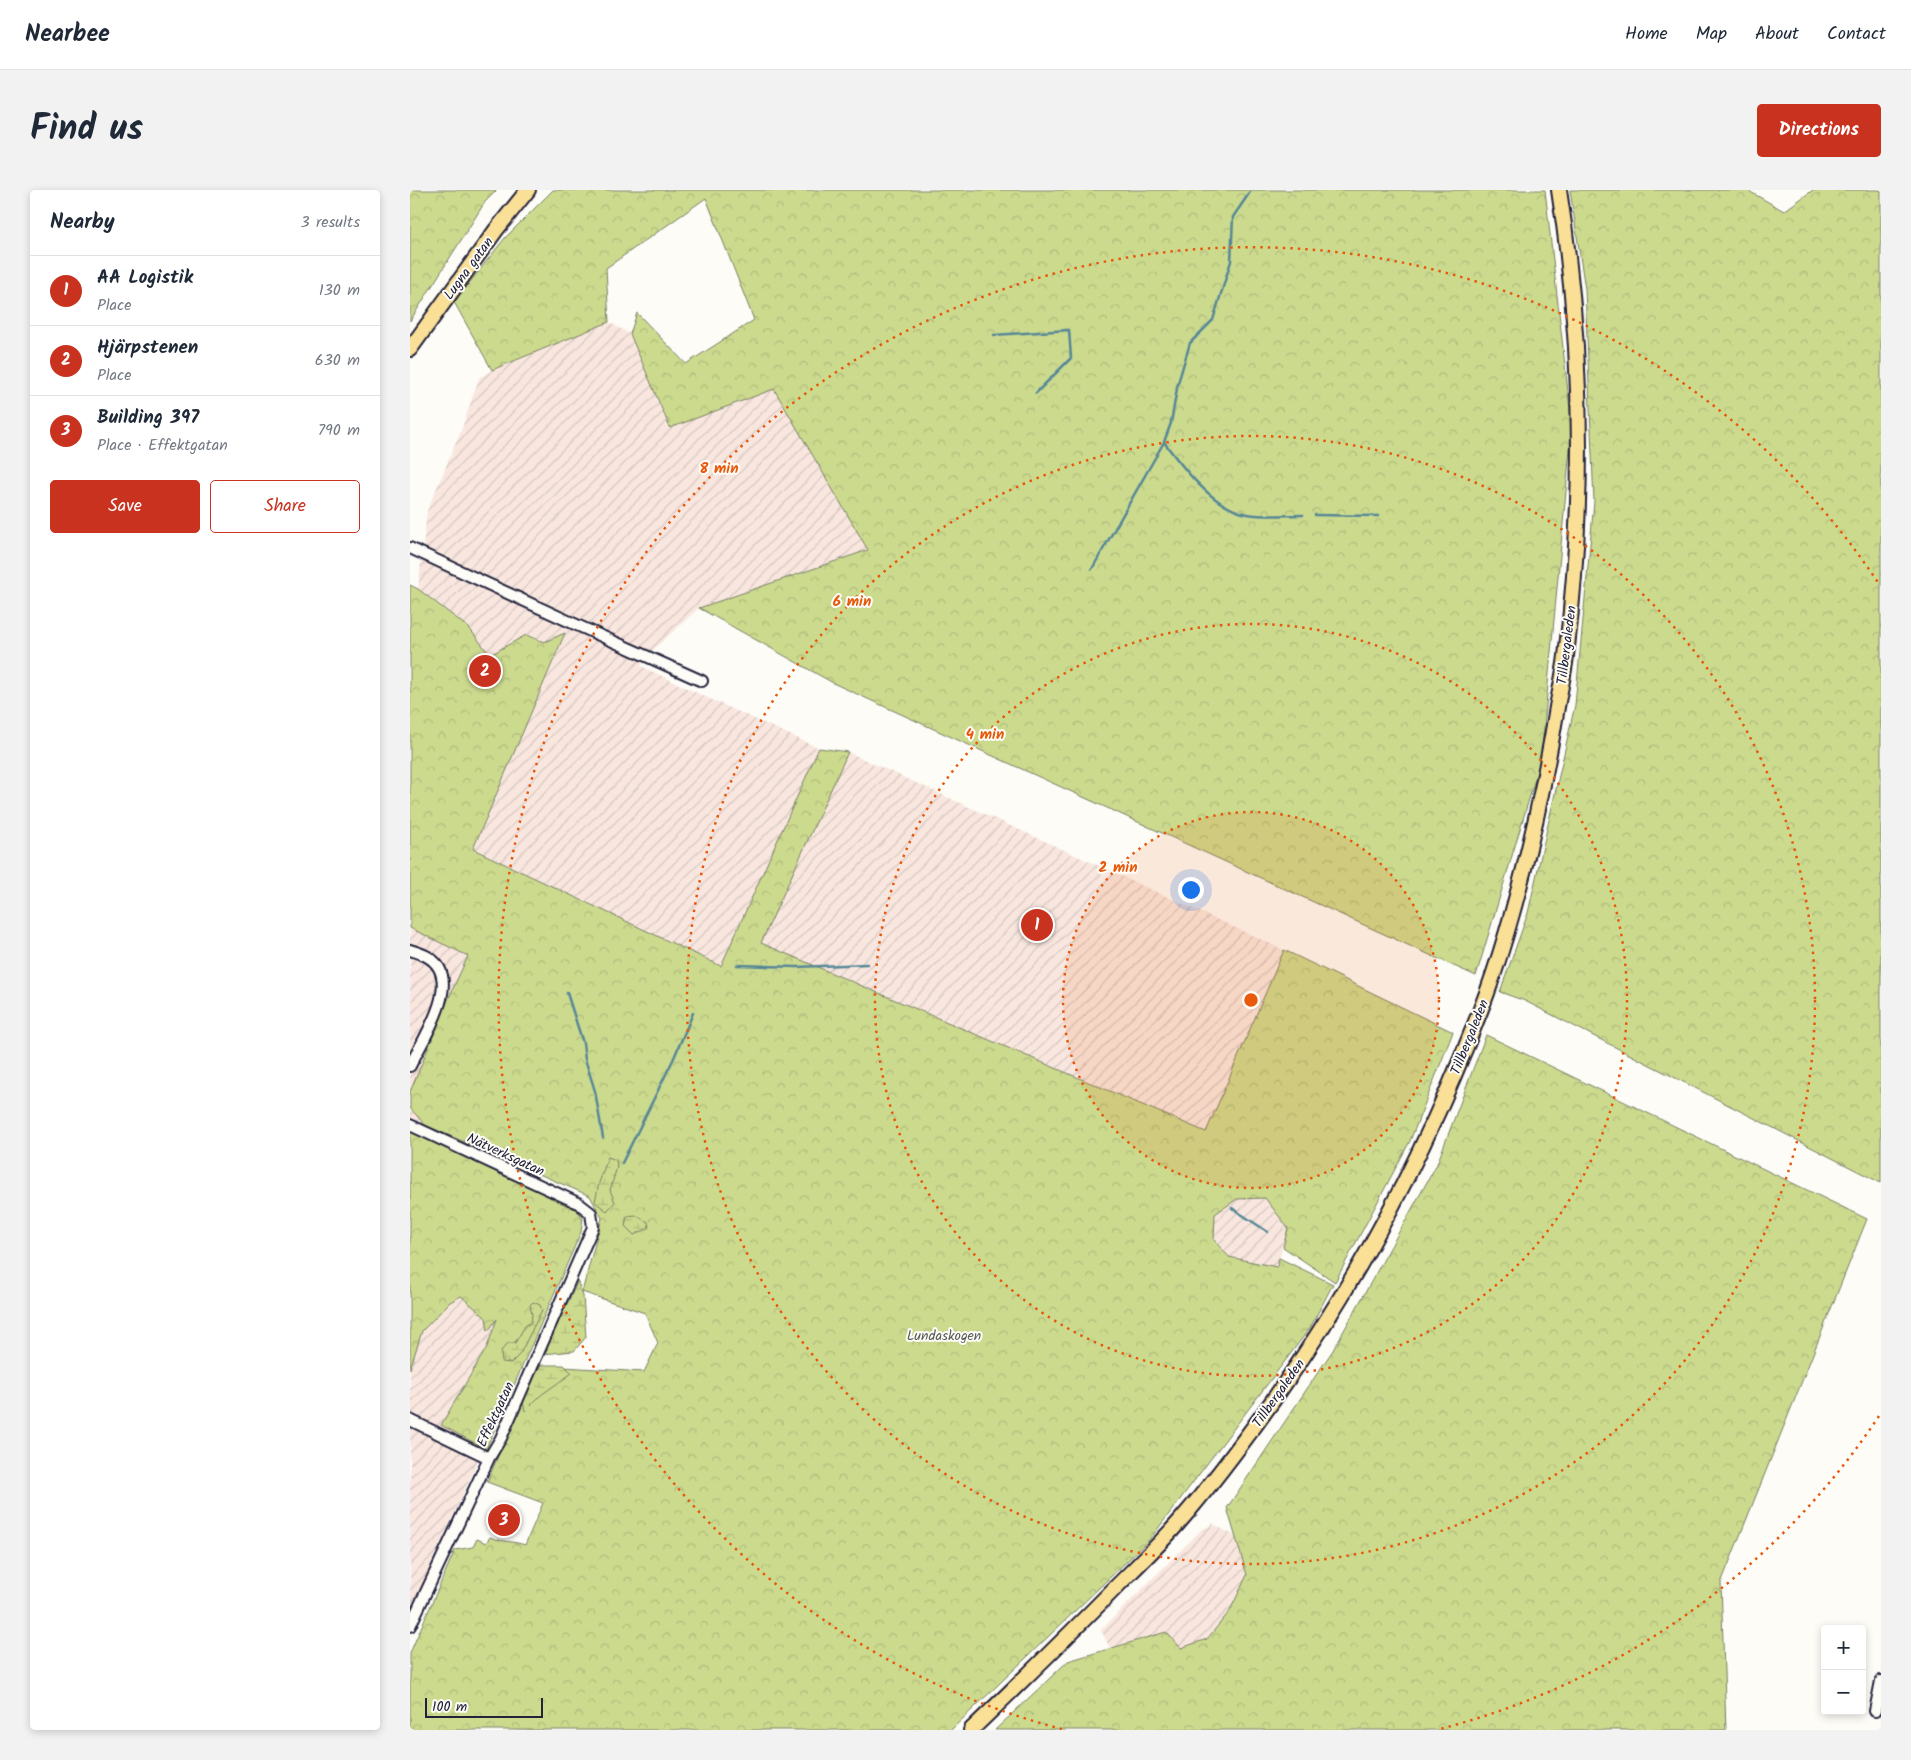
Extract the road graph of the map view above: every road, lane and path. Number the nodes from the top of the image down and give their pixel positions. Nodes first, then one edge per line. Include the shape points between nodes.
1 (528, 190) edge
2 (1558, 190) edge
3 (410, 348) edge
4 (410, 548) edge
5 (702, 681) dead end
6 (410, 950) edge
7 (410, 1066) edge
8 (410, 1125) edge
9 (589, 1211) joint
10 (410, 1420) edge
11 (489, 1458) junction
12 (410, 1626) edge
13 (1881, 1681) edge
14 (1875, 1711) dead end
15 (971, 1730) edge

1 - 3 main road, Lugna gatan
2 - 15 main road, Tillbergaleden via 1572,293 1577,380 1578,497 1569,631 1546,775 1518,890 1487,992 1435,1119 1396,1200 1304,1358 1179,1523 1043,1662
4 - 5 street
6 - 7 street via 429,957 436,964 441,971 444,990
8 - 9 street, Nätverksgatan
9 - 11 street, Effektgatan via 593,1218 591,1234 501,1438
10 - 11 street
11 - 12 street, Effektgatan
13 - 14 street

